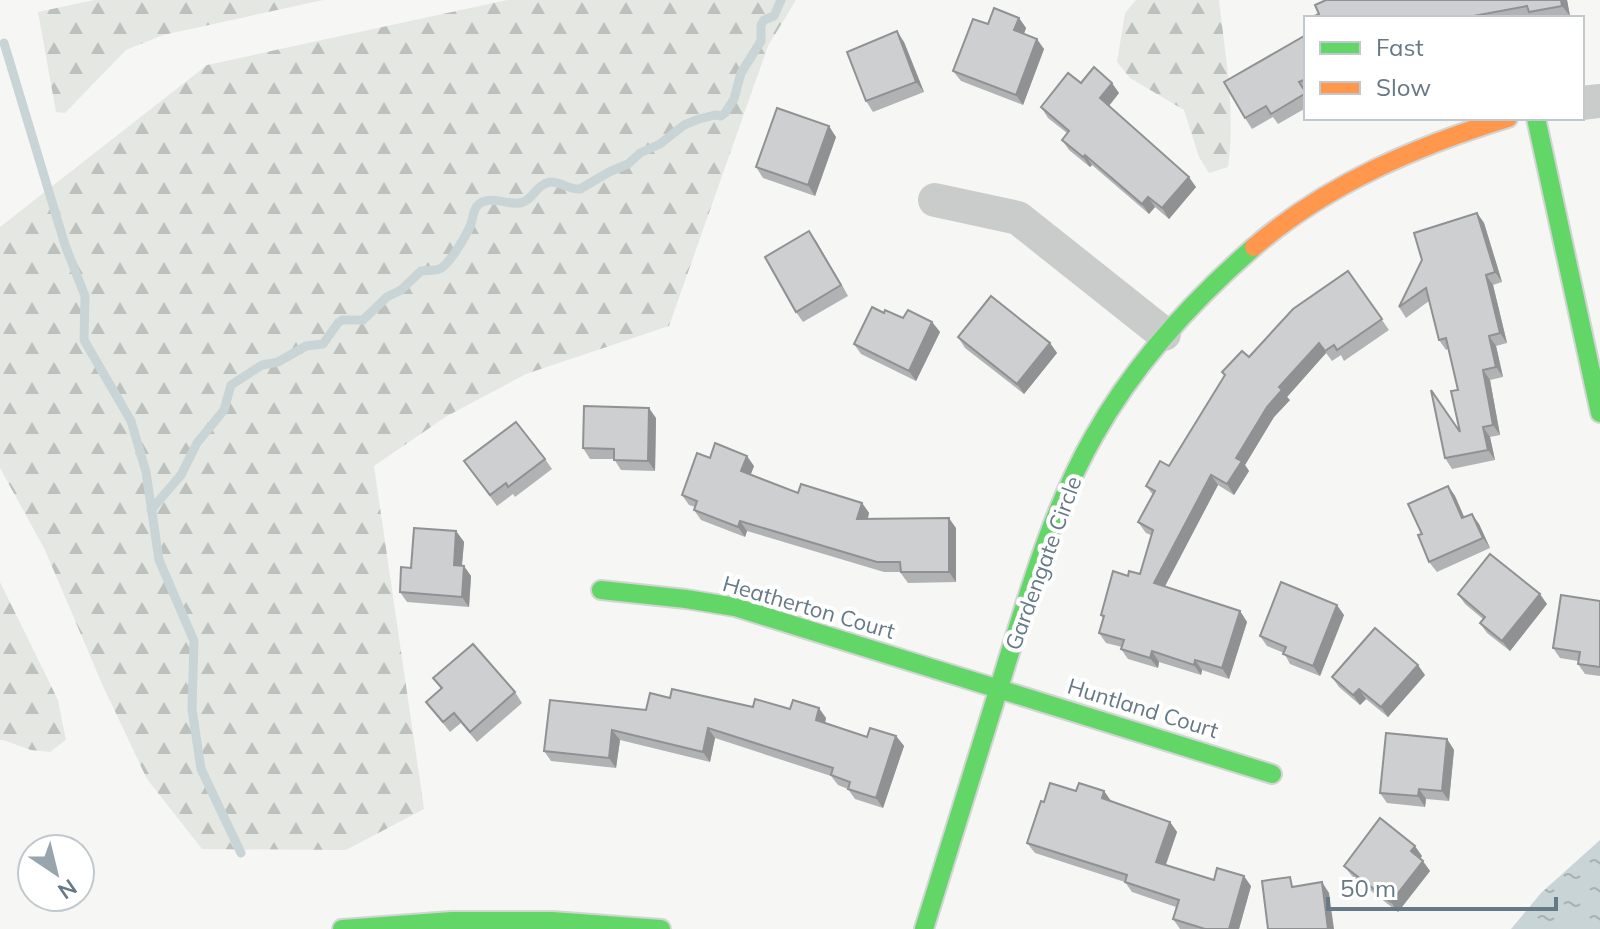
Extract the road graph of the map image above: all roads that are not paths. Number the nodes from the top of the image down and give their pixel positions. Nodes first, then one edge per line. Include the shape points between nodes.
1 (1500, 120) edge
2 (1536, 120) edge
3 (935, 200) dead end
4 (1164, 334) junction
5 (1600, 413) edge
6 (601, 590) dead end
7 (999, 689) junction
8 (1272, 774) dead end
9 (342, 929) edge
10 (661, 929) edge
11 (924, 929) edge

1 - 4 street, Gardengate Circle via 1429,143 1330,192 1241,256
2 - 5 street
3 - 4 street via 1018,218
4 - 7 street, Gardengate Circle via 1089,444 1058,510
6 - 7 street, Heatherton Court via 735,607
7 - 8 street, Huntland Court
7 - 11 street, Gardengate Circle
9 - 10 street via 552,921

